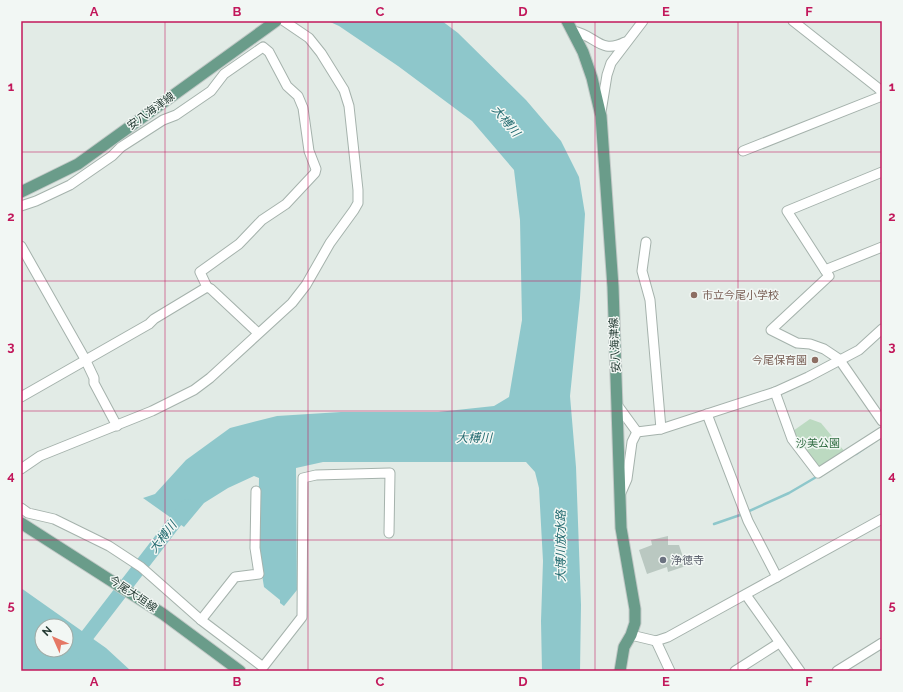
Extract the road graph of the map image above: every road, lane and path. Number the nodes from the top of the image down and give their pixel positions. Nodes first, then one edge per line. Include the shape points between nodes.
1 (276, 21) edge
2 (284, 21) edge
3 (567, 21) edge
4 (643, 21) edge
5 (793, 21) edge
6 (573, 31) junction
7 (627, 42) junction
8 (882, 92) edge
9 (882, 96) edge
10 (601, 116) junction
11 (743, 151) dead end
12 (882, 172) edge
13 (21, 192) edge
14 (21, 206) edge
15 (646, 242) dead end
16 (21, 246) edge
17 (882, 248) edge
18 (825, 270) junction
19 (207, 287) junction
20 (882, 329) edge
21 (258, 333) junction
22 (86, 359) junction
23 (839, 359) junction
24 (775, 392) junction
25 (21, 397) edge
26 (618, 406) junction
27 (707, 414) junction
28 (882, 421) edge
29 (117, 426) junction
30 (661, 429) junction
31 (637, 432) junction
32 (882, 432) edge
33 (21, 469) edge
34 (256, 491) dead end
35 (620, 495) junction
36 (21, 508) edge
37 (882, 519) edge
38 (21, 523) edge
39 (389, 533) dead end
40 (777, 577) junction
41 (746, 595) junction
42 (201, 620) junction
43 (631, 635) junction
44 (656, 641) junction
45 (882, 642) edge
46 (779, 643) junction
47 (240, 671) edge
48 (620, 671) edge
49 (670, 671) edge
50 (735, 671) edge
51 (800, 671) edge
52 (837, 671) edge

1 - 13 main road, 安八海津線 via 78,164
2 - 21 street via 308,38 321,53 344,90 349,106 358,203 330,243 306,286 292,303
3 - 6 main road, 安八海津線
4 - 7 street
5 - 8 street
6 - 7 street via 604,47 615,47
6 - 10 main road, 安八海津線 via 586,58
7 - 10 street via 611,63
9 - 11 street
10 - 26 main road, 安八海津線
12 - 18 street via 787,210
14 - 19 street via 70,185 121,147 211,91 224,74 263,47 269,52 287,86 298,96 303,108 309,151 316,169 286,204 262,220 239,244 200,272
15 - 30 street via 642,271 650,300
16 - 22 street
17 - 18 street
18 - 23 street via 829,276 771,330 797,343 824,349
19 - 21 street
19 - 22 street via 149,324
20 - 23 street via 859,350
21 - 29 street via 194,390
22 - 25 street
22 - 29 street via 94,383
23 - 24 street
23 - 28 street
24 - 27 street
24 - 32 street via 792,439 818,473
26 - 31 street
26 - 35 main road, 安八海津線
27 - 30 street
27 - 40 street via 748,521
29 - 33 street via 40,456
30 - 31 street
31 - 35 street via 632,442 627,479
34 - 42 street via 255,548 259,574 235,577
35 - 43 main road, 安八海津線 via 622,544 635,609 635,623
36 - 42 street via 28,513 54,518 109,546 141,567
37 - 40 street
38 - 47 main road, 今尾大垣線 via 144,601
39 - 42 street via 390,472 316,475 302,478 302,617 263,667
40 - 41 street
41 - 44 street
41 - 46 street
43 - 44 street
43 - 48 main road, 安八海津線 via 624,647
44 - 49 street
45 - 52 street
46 - 50 street
46 - 51 street

